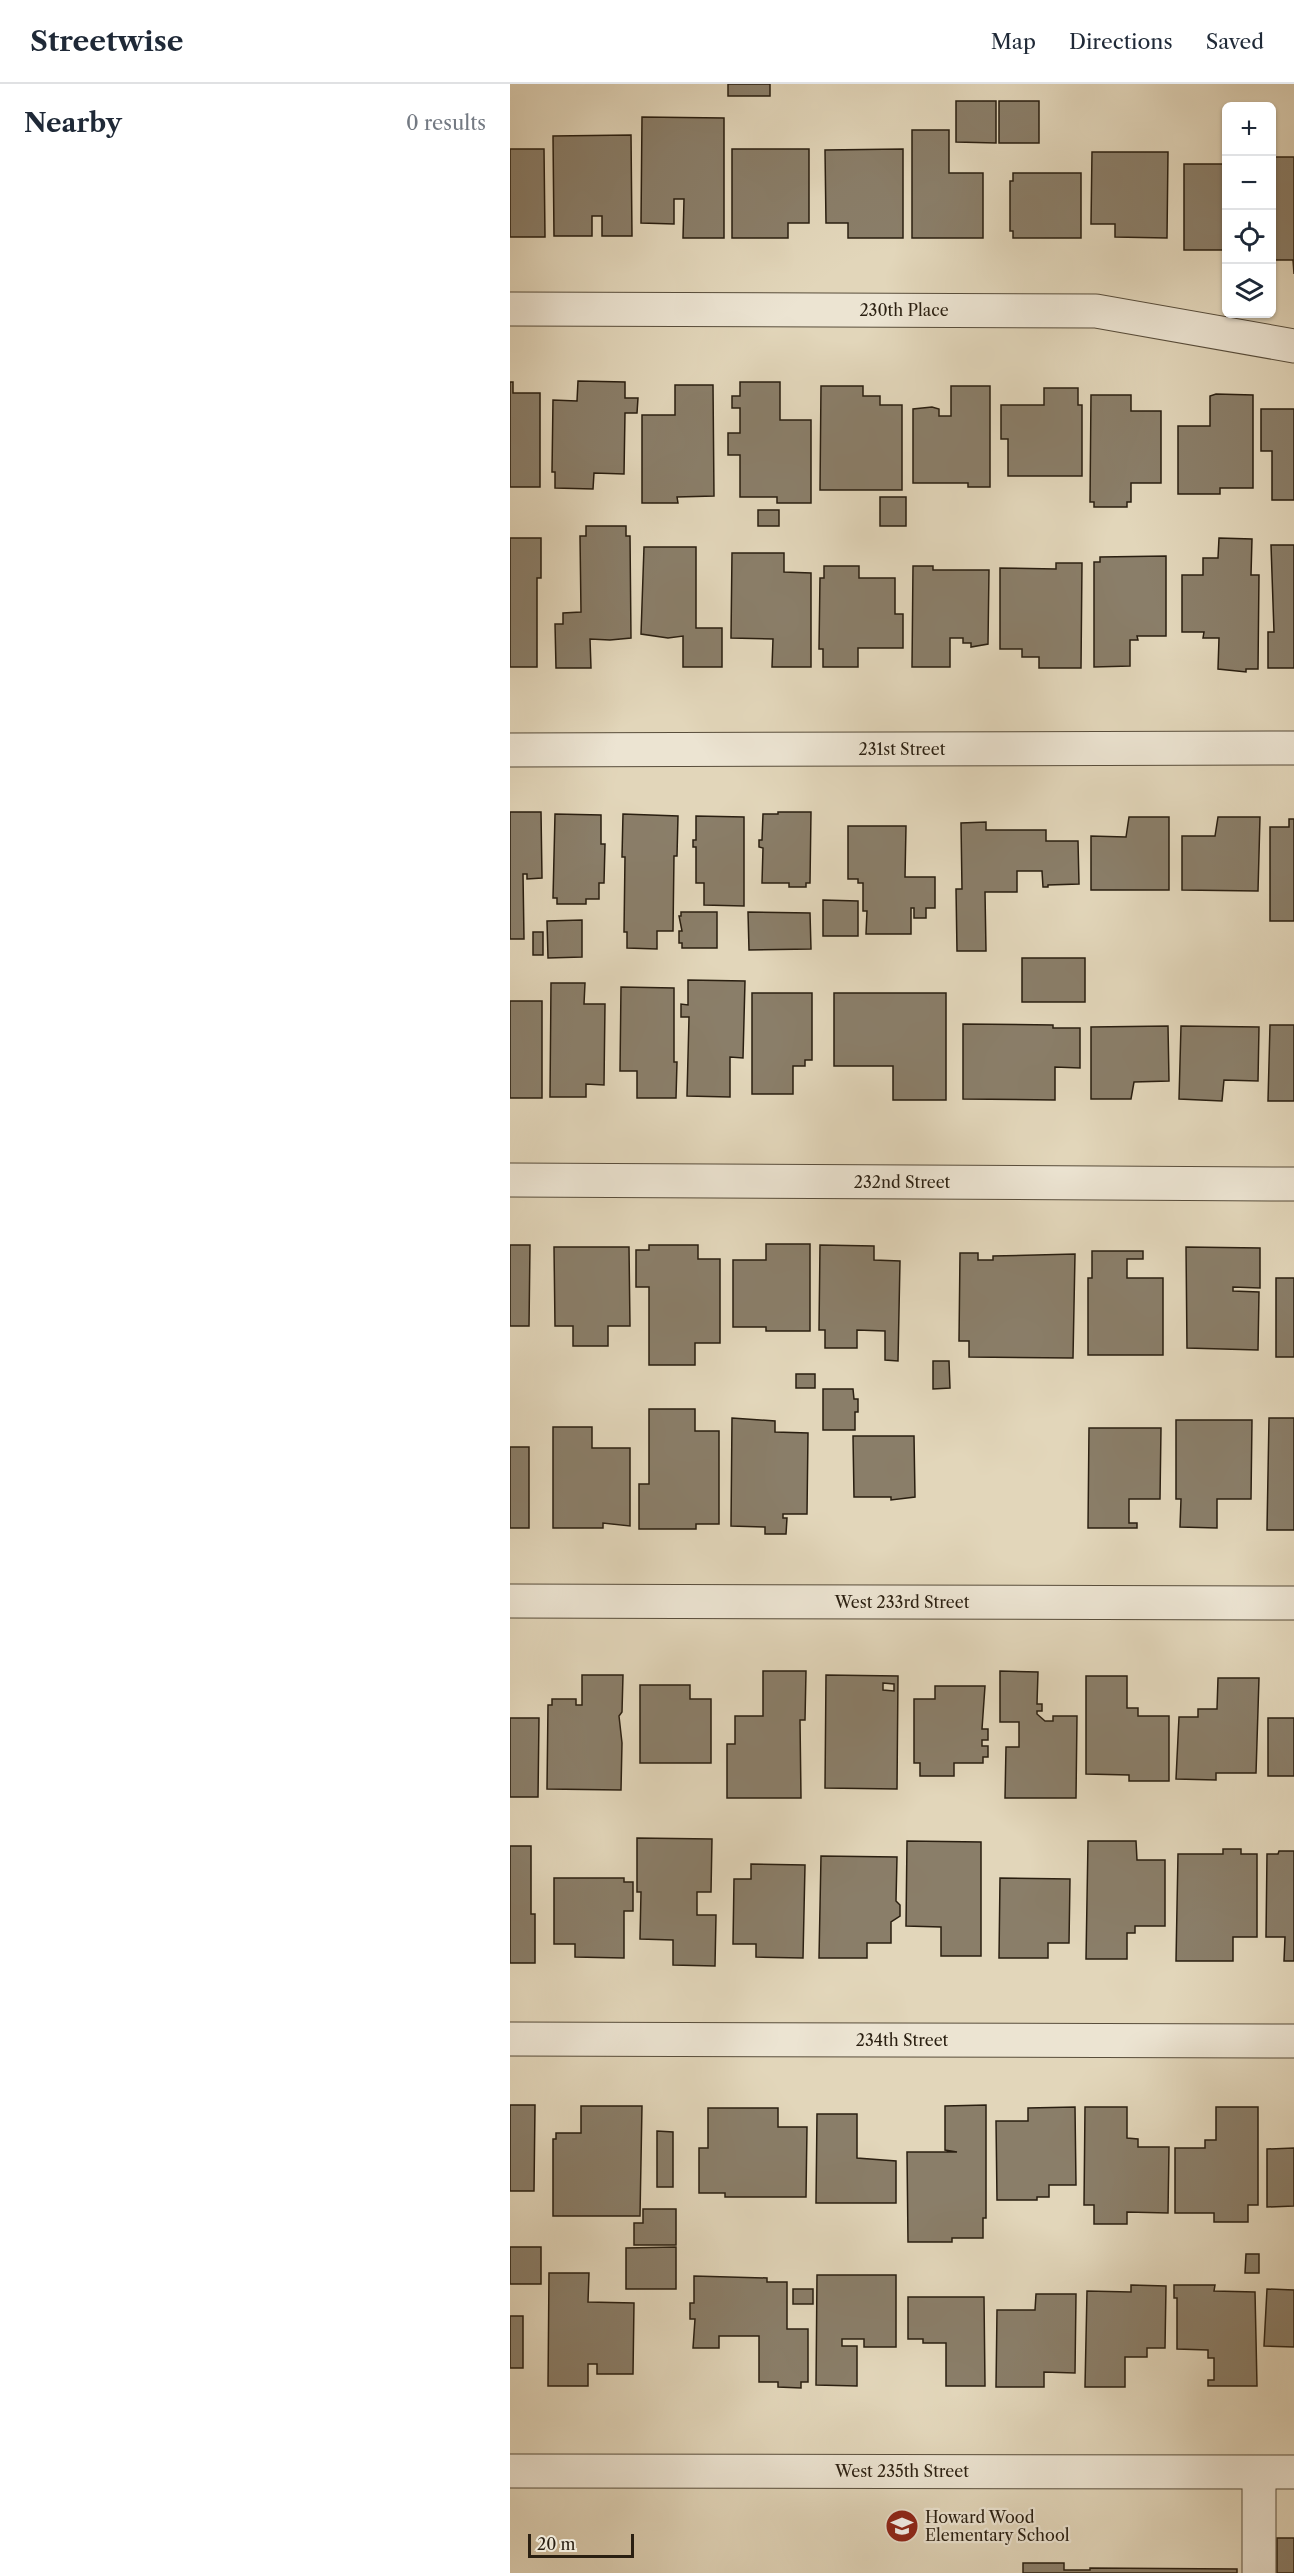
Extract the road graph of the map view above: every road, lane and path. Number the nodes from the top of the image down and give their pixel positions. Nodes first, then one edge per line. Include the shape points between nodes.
1 (510, 309) edge
2 (1294, 346) edge
3 (1294, 748) edge
4 (510, 750) edge
5 (510, 1180) edge
6 (1294, 1184) edge
7 (510, 1601) edge
8 (1294, 1603) edge
9 (510, 2039) edge
10 (1294, 2041) edge
11 (510, 2471) edge
12 (1258, 2472) junction
13 (1294, 2472) edge
14 (1259, 2573) edge

1 - 2 street, 230th Place via 1096,311
3 - 4 street, 231st Street
5 - 6 street, 232nd Street
7 - 8 street, West 233rd Street
9 - 10 street, 234th Street
11 - 12 street, West 235th Street
12 - 13 street, West 235th Street
12 - 14 street

